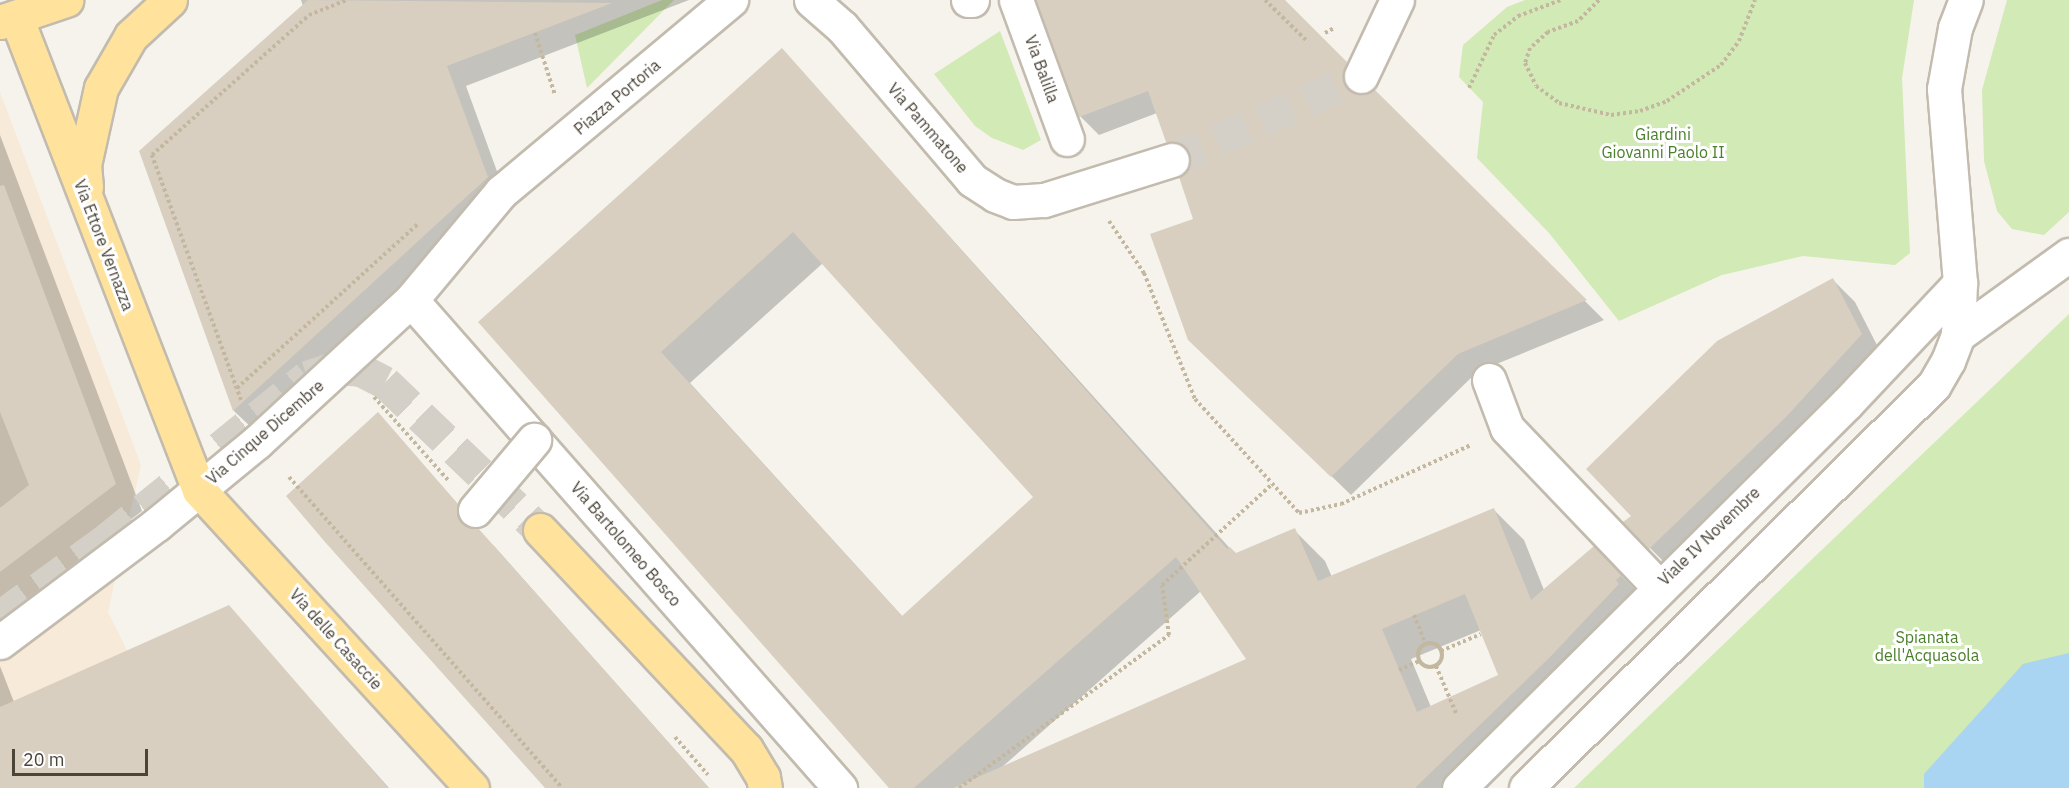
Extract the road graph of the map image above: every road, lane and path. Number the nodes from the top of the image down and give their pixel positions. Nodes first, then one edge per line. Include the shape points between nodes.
1 (66, 0) edge
2 (170, 0) edge
3 (347, 0) edge
4 (731, 0) edge
5 (1016, 0) edge
6 (1265, 0) edge
7 (1397, 0) edge
8 (1561, 0) edge
9 (1599, 0) edge
10 (1755, 0) edge
11 (1966, 0) edge
12 (821, 2) edge
13 (8, 13) edge
14 (1334, 28) dead end
15 (535, 33) dead end
16 (1324, 33) dead end
17 (1306, 40) dead end
18 (1360, 76) tunnel mouth
19 (1469, 88) dead end
20 (557, 101) dead end
21 (1067, 139) dead end
22 (1173, 160) tunnel mouth
23 (501, 192) joint
24 (88, 204) junction
25 (1108, 220) dead end
26 (421, 221) dead end
27 (2069, 255) edge
28 (1960, 283) junction
29 (411, 300) junction
30 (1958, 335) junction
31 (1489, 380) dead end
32 (237, 388) junction
33 (374, 397) dead end
34 (242, 403) dead end
35 (384, 407) dead end
36 (1507, 429) junction
37 (534, 440) junction
38 (288, 477) dead end
39 (1271, 485) junction
40 (199, 490) junction
41 (475, 510) dead end
42 (540, 530) tunnel mouth
43 (1658, 586) junction
44 (1414, 615) dead end
45 (1481, 634) dead end
46 (0, 642) edge
47 (1426, 644) junction
48 (1441, 651) junction
49 (1419, 661) junction
50 (1436, 666) junction
51 (1399, 670) dead end
52 (1456, 713) dead end
53 (829, 784) edge
54 (472, 788) edge
55 (562, 788) edge
56 (765, 788) edge
57 (959, 788) edge
58 (1459, 788) edge
59 (1526, 788) edge

1 - 13 main road
2 - 24 main road via 131,36 101,88 84,165
3 - 32 path via 309,15 152,155
4 - 23 street, Piazza Portoria
5 - 21 street, Via Balilla
6 - 17 path
7 - 18 street
8 - 19 path via 1518,16 1494,35
9 - 10 path via 1578,21 1548,33 1530,48 1525,63 1536,86 1559,104 1611,116 1667,101 1721,65 1739,41
11 - 28 street via 1955,28 1944,89
12 - 22 street, Via Pammatone via 945,151 972,180 995,195 1012,202 1044,200
13 - 24 main road, Via Ettore Vernazza
14 - 16 path
15 - 20 path
23 - 29 street, Via Cinque Dicembre
24 - 40 main road, Via Ettore Vernazza
25 - 39 path via 1144,273 1195,399
26 - 32 path
27 - 30 street
28 - 30 street
28 - 43 street, Viale IV Novembre via 1847,403
29 - 37 street, Via Bartolomeo Bosco
29 - 40 street, Via Cinque Dicembre
30 - 59 street via 1934,385
31 - 36 street
32 - 34 path
33 - 35 path
36 - 39 path via 1341,504 1299,513
36 - 43 street
37 - 41 street, bridge
37 - 53 street, Via Bartolomeo Bosco via 807,750
38 - 55 path
39 - 57 path via 1162,585 1169,635
40 - 46 street, Via Cinque Dicembre
40 - 54 main road, Via delle Casaccie
42 - 56 main road via 746,750 763,777
43 - 58 street, Viale IV Novembre
44 - 47 path
45 - 48 path
47 - 48 path via 1435,644
47 - 49 path via 1418,651
48 - 50 path via 1442,658
49 - 50 path via 1426,668
49 - 51 path
50 - 52 path

